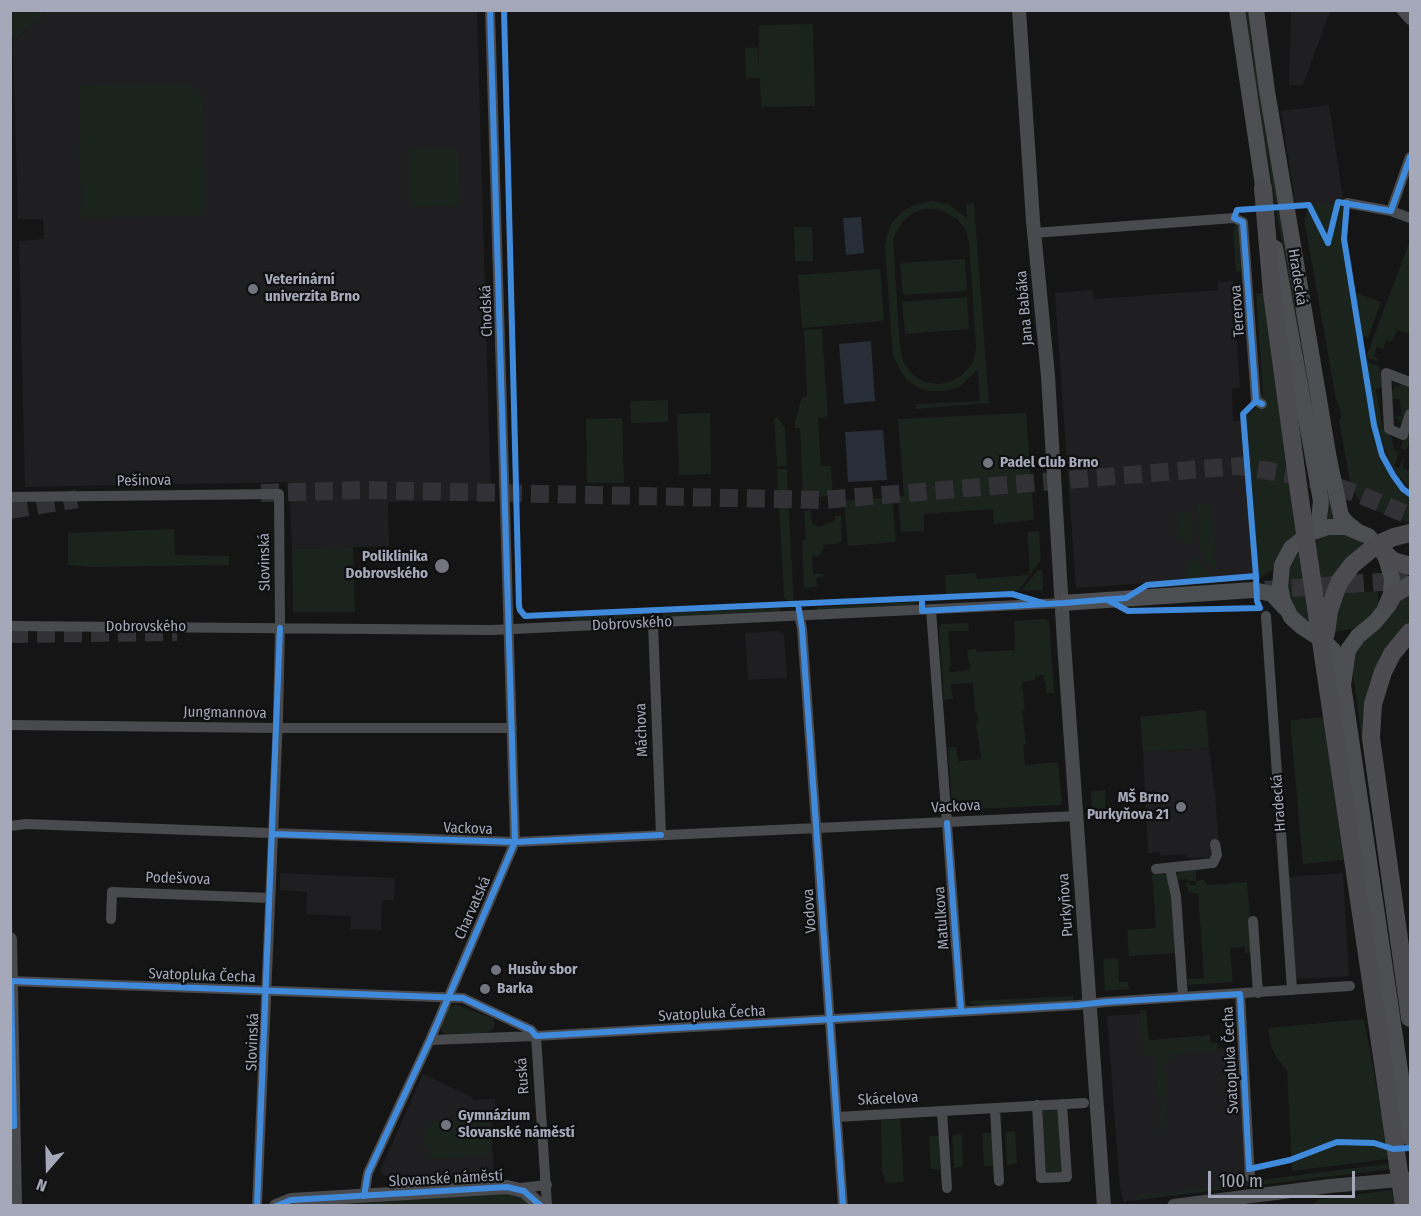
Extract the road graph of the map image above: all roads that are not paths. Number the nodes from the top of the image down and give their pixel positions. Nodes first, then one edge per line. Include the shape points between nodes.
1 (490, 10) edge
2 (1019, 10) edge
3 (1237, 10) edge
4 (1256, 10) edge
5 (1401, 10) edge
6 (1410, 20) edge
7 (1410, 157) edge
8 (1263, 188) junction
9 (1347, 202) dead end
10 (1391, 211) junction
11 (1410, 218) edge
12 (1034, 233) junction
13 (1410, 382) edge
14 (1262, 404) dead end
15 (1410, 414) edge
16 (279, 494) joint
17 (10, 497) edge
18 (1310, 532) junction
19 (1362, 533) junction
20 (1410, 533) edge
21 (1381, 549) junction
22 (1282, 565) junction
23 (1410, 566) edge
24 (1410, 585) edge
25 (1253, 590) junction
26 (1062, 603) junction
27 (1387, 606) junction
28 (508, 610) joint
29 (931, 610) junction
30 (1287, 610) junction
31 (799, 616) junction
32 (1266, 616) dead end
33 (653, 622) junction
34 (10, 626) edge
35 (280, 628) junction
36 (508, 629) junction
37 (1365, 630) junction
38 (1410, 632) edge
39 (1312, 633) junction
40 (1336, 684) junction
41 (10, 725) edge
42 (278, 728) junction
43 (512, 728) junction
44 (1077, 816) junction
45 (947, 823) junction
46 (10, 826) edge
47 (816, 828) junction
48 (273, 834) junction
49 (661, 835) junction
50 (515, 842) junction
51 (1215, 844) dead end
52 (1170, 868) junction
53 (1156, 869) dead end
54 (270, 898) junction
55 (111, 919) dead end
56 (1253, 921) dead end
57 (10, 939) edge
58 (11, 981) edge
59 (1350, 986) dead end
60 (1292, 990) junction
61 (266, 991) junction
62 (1258, 993) junction
63 (1240, 994) junction
64 (1183, 997) junction
65 (447, 998) junction
66 (1090, 1003) junction
67 (961, 1011) junction
68 (1410, 1018) edge
69 (830, 1019) junction
70 (536, 1036) junction
71 (430, 1040) junction
72 (1084, 1103) dead end
73 (1062, 1104) junction
74 (1037, 1105) junction
75 (995, 1108) junction
76 (942, 1111) junction
77 (837, 1117) junction
78 (12, 1126) edge
79 (1403, 1138) edge
80 (1250, 1177) dead end
81 (1410, 1179) edge
82 (999, 1181) dead end
83 (547, 1185) junction
84 (520, 1188) junction
85 (947, 1188) dead end
86 (364, 1196) junction
87 (15, 1206) edge
88 (257, 1206) edge
89 (276, 1206) edge
90 (541, 1206) edge
91 (547, 1206) edge
92 (843, 1206) edge
93 (1104, 1206) edge
94 (1174, 1206) edge
95 (1404, 1206) edge

1 - 28 street, Chodská
2 - 12 street, Jana Babáka
3 - 8 main road, Hradecká
4 - 19 main road, Hradecká via 1329,459 1341,516
5 - 6 street
7 - 10 street
8 - 18 main road, Hradecká via 1321,501 1320,520
8 - 40 highway via 1272,292 1299,492
9 - 10 street
10 - 11 street
12 - 14 street, Tererova via 1234,218 1243,222 1256,401
12 - 26 street, Jana Babáka via 1048,376
13 - 15 street via 1386,373 1389,429 1403,435
16 - 17 street, Pešinova
16 - 35 street, Slovinská
18 - 19 main road via 1335,526
18 - 22 main road via 1291,548
19 - 21 main road
20 - 40 highway via 1368,551 1340,581 1329,611 1325,638
21 - 23 highway via 1393,561
21 - 27 main road via 1392,578
22 - 25 main road via 1270,581
22 - 30 main road via 1280,587
24 - 27 highway via 1394,594
25 - 26 main road, Dobrovského
25 - 30 main road, Dobrovského via 1272,594
26 - 29 street, Dobrovského
26 - 44 street, Purkyňova
27 - 37 main road
28 - 36 street, Charvatská
29 - 31 street, Dobrovského
29 - 45 street, Matulkova
30 - 39 main road
31 - 33 street, Dobrovského
31 - 47 street, Vodova
32 - 60 street, Hradecká
33 - 36 street, Dobrovského
33 - 49 street, Máchova
34 - 35 street, Dobrovského
35 - 36 street, Dobrovského
35 - 42 street, Slovinská
36 - 43 street, Charvatská
37 - 39 main road via 1338,638
37 - 40 main road via 1348,650
38 - 68 highway via 1383,672 1373,704 1371,738
39 - 40 main road via 1333,650
40 - 79 highway
41 - 42 street, Jungmannova
42 - 43 street, Jungmannova
42 - 48 street, Slovinská
43 - 50 street, Charvatská
44 - 45 street, Vackova
44 - 66 street, Purkyňova
45 - 47 street, Vackova
45 - 67 street, Matulkova
46 - 48 street, Vackova
47 - 49 street, Vackova
47 - 69 street, Vodova
48 - 50 street, Vackova
48 - 54 street, Slovinská
49 - 50 street, Vackova
50 - 65 street, Charvatská
51 - 52 street via 1217,855 1213,863
52 - 53 street
52 - 64 street via 1176,896
54 - 55 street, Podešvova via 112,892
54 - 61 street, Slovinská
56 - 62 street
57 - 58 street
58 - 61 street, Svatopluka Čecha
58 - 78 street
59 - 60 street, Svatopluka Čecha
60 - 62 street, Svatopluka Čecha
61 - 65 street, Svatopluka Čecha
61 - 88 street, Slovinská
62 - 63 street, Svatopluka Čecha
63 - 64 street, Svatopluka Čecha
63 - 80 street, Svatopluka Čecha
64 - 66 street, Svatopluka Čecha
65 - 70 street, Svatopluka Čecha via 470,1000
65 - 71 street, Charvatská
66 - 67 street, Svatopluka Čecha
66 - 93 street, Purkyňova
67 - 69 street, Svatopluka Čecha
69 - 70 street, Svatopluka Čecha
69 - 77 street, Vodova
70 - 71 street, Svatopluka Čecha
70 - 83 street, Ruská
71 - 86 street, Charvatská via 368,1173
72 - 73 street, Skácelova
73 - 74 street, Skácelova
73 - 74 street via 1067,1177 1041,1178
74 - 75 street, Skácelova
75 - 76 street, Skácelova
75 - 82 street
76 - 77 street, Skácelova
76 - 85 street
77 - 92 street, Vodova
78 - 87 street
79 - 95 highway
81 - 94 street
83 - 84 street
83 - 91 street, Ruská
84 - 86 street, Slovanské náměstí
84 - 90 street, Slovanské náměstí
86 - 89 street, Slovanské náměstí via 291,1200

